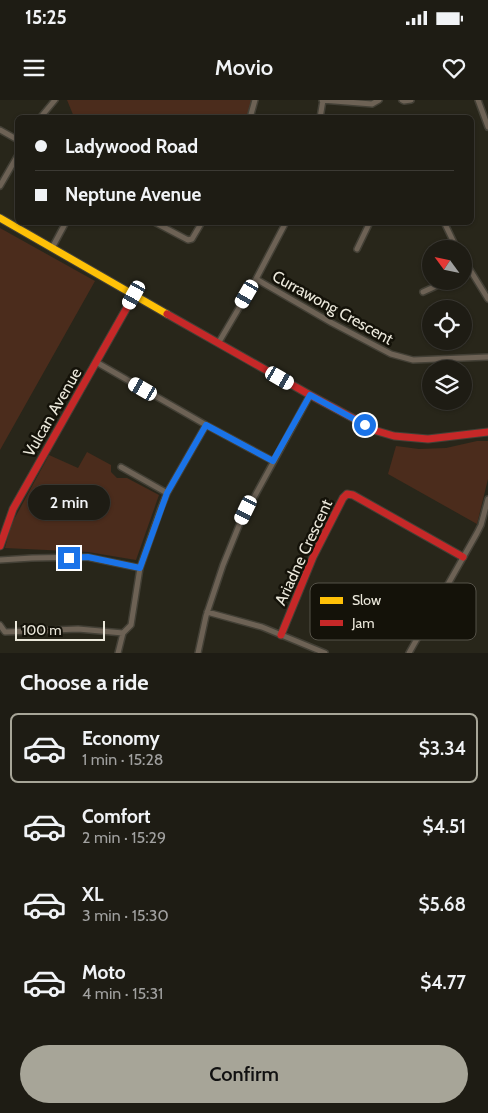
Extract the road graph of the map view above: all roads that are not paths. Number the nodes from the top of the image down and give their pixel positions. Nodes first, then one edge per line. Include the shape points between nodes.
1 (55, 100) edge
2 (255, 100) edge
3 (322, 100) edge
4 (379, 100) edge
5 (402, 100) edge
6 (411, 100) edge
7 (478, 100) edge
8 (42, 115) edge
9 (251, 115) edge
10 (320, 115) edge
11 (488, 127) edge
12 (0, 130) edge
13 (15, 138) edge
14 (15, 160) edge
15 (0, 186) edge
16 (0, 218) edge
17 (64, 225) edge
18 (160, 225) edge
19 (200, 225) edge
20 (284, 225) edge
21 (368, 225) edge
22 (445, 225) edge
23 (453, 240) edge
24 (52, 248) junction
25 (357, 248) dead end
26 (472, 274) edge
27 (256, 279) junction
28 (427, 290) edge
29 (423, 292) dead end
30 (134, 295) junction
31 (488, 299) edge
32 (219, 342) junction
33 (488, 357) edge
34 (96, 362) junction
35 (310, 395) junction
36 (206, 425) junction
37 (488, 432) edge
38 (273, 461) junction
39 (121, 467) dead end
40 (167, 493) junction
41 (488, 499) edge
42 (0, 546) edge
43 (463, 557) junction
44 (0, 560) edge
45 (140, 568) junction
46 (448, 583) edge
47 (207, 612) junction
48 (1, 627) edge
49 (123, 633) junction
50 (281, 635) junction
51 (416, 640) edge
52 (118, 653) edge
53 (198, 653) edge
54 (325, 653) edge
55 (409, 653) edge

1 - 8 street
2 - 9 street
3 - 4 street via 372,104
3 - 10 street
5 - 6 street
7 - 11 street
12 - 13 street
14 - 15 street
16 - 24 street
17 - 24 street
18 - 19 street via 188,240
20 - 27 street
21 - 25 street
22 - 23 street
24 - 30 street
26 - 31 street
27 - 32 street
27 - 33 street, Currawong Crescent via 391,354 412,360
28 - 29 street
30 - 32 street
30 - 34 street, Vulcan Avenue
32 - 35 street
34 - 36 street
34 - 42 street, Vulcan Avenue via 13,509
35 - 37 street via 377,431 394,436 428,438
35 - 38 street
36 - 38 street
36 - 40 street
38 - 47 street via 240,523
39 - 40 street
40 - 45 street
41 - 43 street via 481,525
43 - 46 street
43 - 50 street, Ariadne Crescent via 347,494 313,556
44 - 45 street via 88,557
45 - 49 street via 131,625
47 - 50 street
47 - 53 street
48 - 49 street via 5,632 78,629
49 - 52 street
50 - 54 street
51 - 55 street

